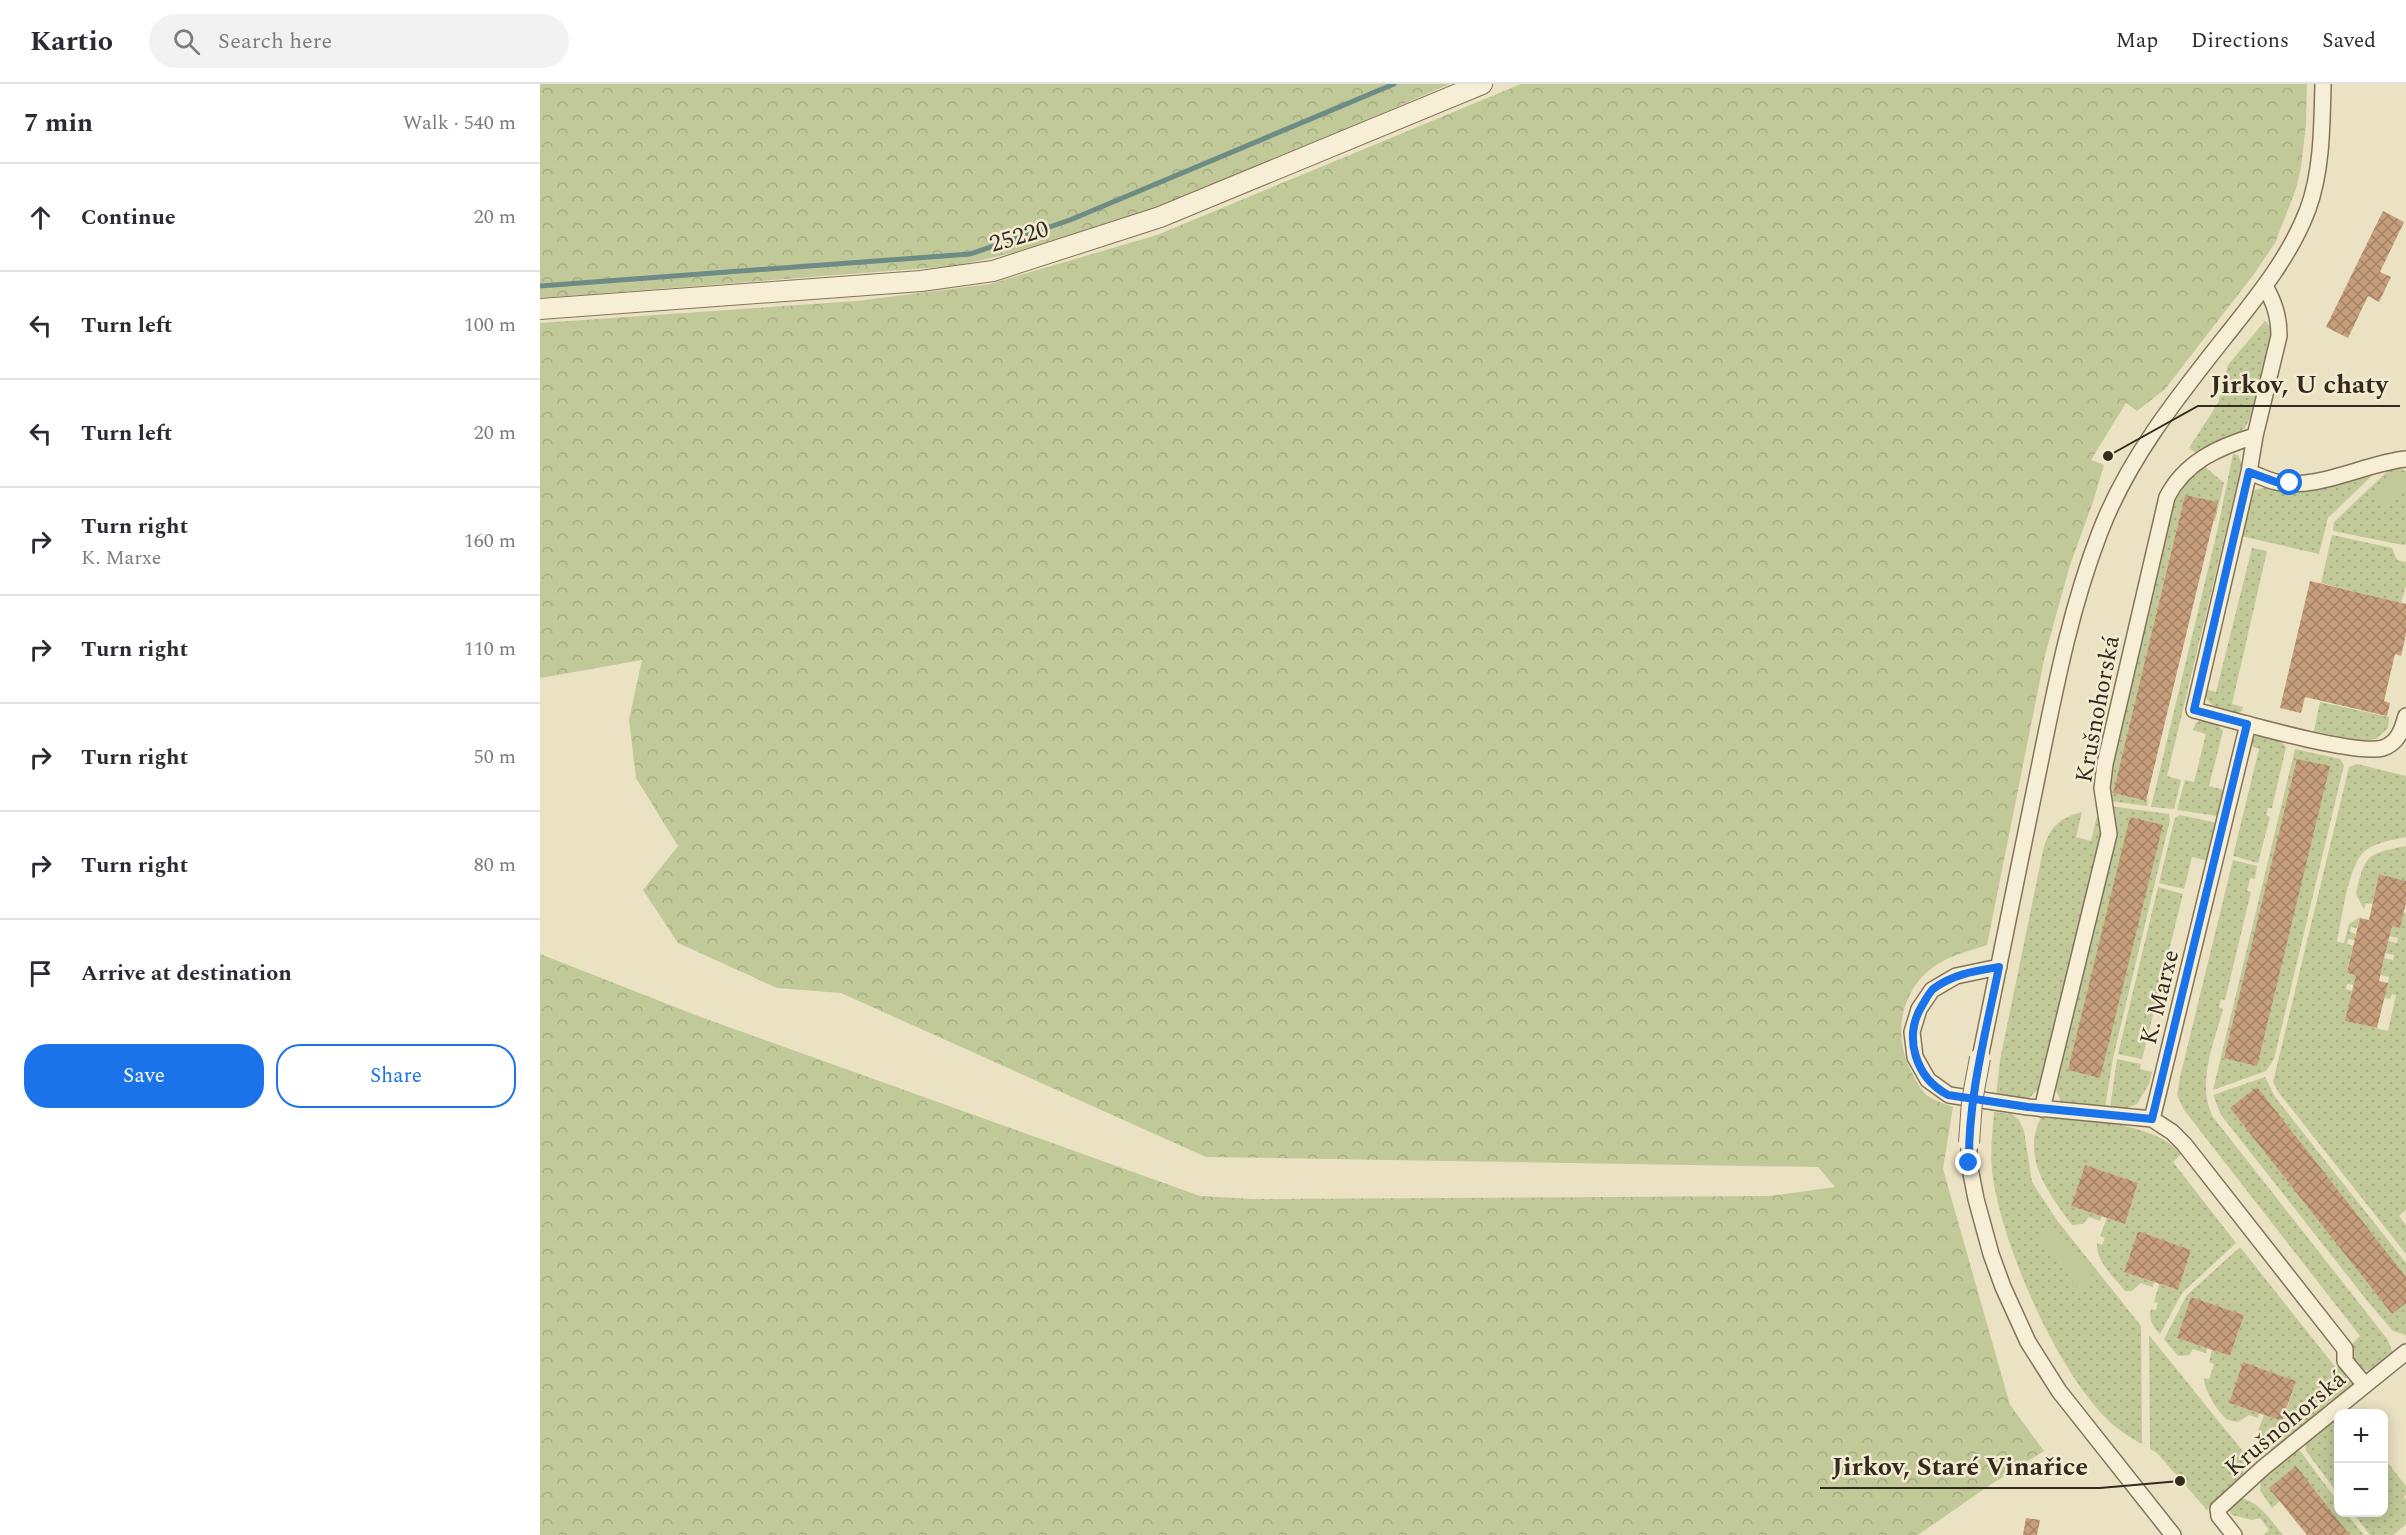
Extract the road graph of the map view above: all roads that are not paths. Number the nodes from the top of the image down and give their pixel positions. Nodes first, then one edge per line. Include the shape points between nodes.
1 (1482, 84) edge
2 (2323, 84) edge
3 (2265, 286) junction
4 (540, 309) edge
5 (2255, 436) junction
6 (2406, 459) edge
7 (2249, 472) junction
8 (2406, 716) edge
9 (2247, 724) junction
10 (1999, 967) junction
11 (1980, 1058) joint
12 (2042, 1109) junction
13 (2152, 1119) junction
14 (1969, 1143) joint
15 (2406, 1352) edge
16 (2365, 1385) junction
17 (2173, 1535) edge
18 (2234, 1535) edge

1 - 4 street, 25220 via 1160,217 993,271 921,281
2 - 3 street via 2317,178 2295,239
3 - 5 street via 2274,302 2279,336
3 - 10 street via 2172,403 2132,463 2100,533 2075,603 2057,678
5 - 7 street
5 - 12 street, Krušnohorská via 2198,460 2179,478 2167,497 2105,764 2102,788 2109,834
6 - 7 street via 2303,483 2276,482
7 - 9 street via 2194,710
8 - 9 street via 2391,744 2373,749
9 - 13 street, K. Marxe
10 - 11 street
10 - 12 street via 1956,976 1932,990 1912,1032 1915,1057 1928,1080 1948,1095
11 - 14 street, bridge
12 - 13 street
13 - 16 street via 2184,1144 2345,1348 2345,1361
14 - 17 street via 1976,1199 1991,1254 2028,1342 2059,1391
15 - 16 street, Krušnohorská
16 - 18 street, Krušnohorská via 2218,1509 2218,1516

